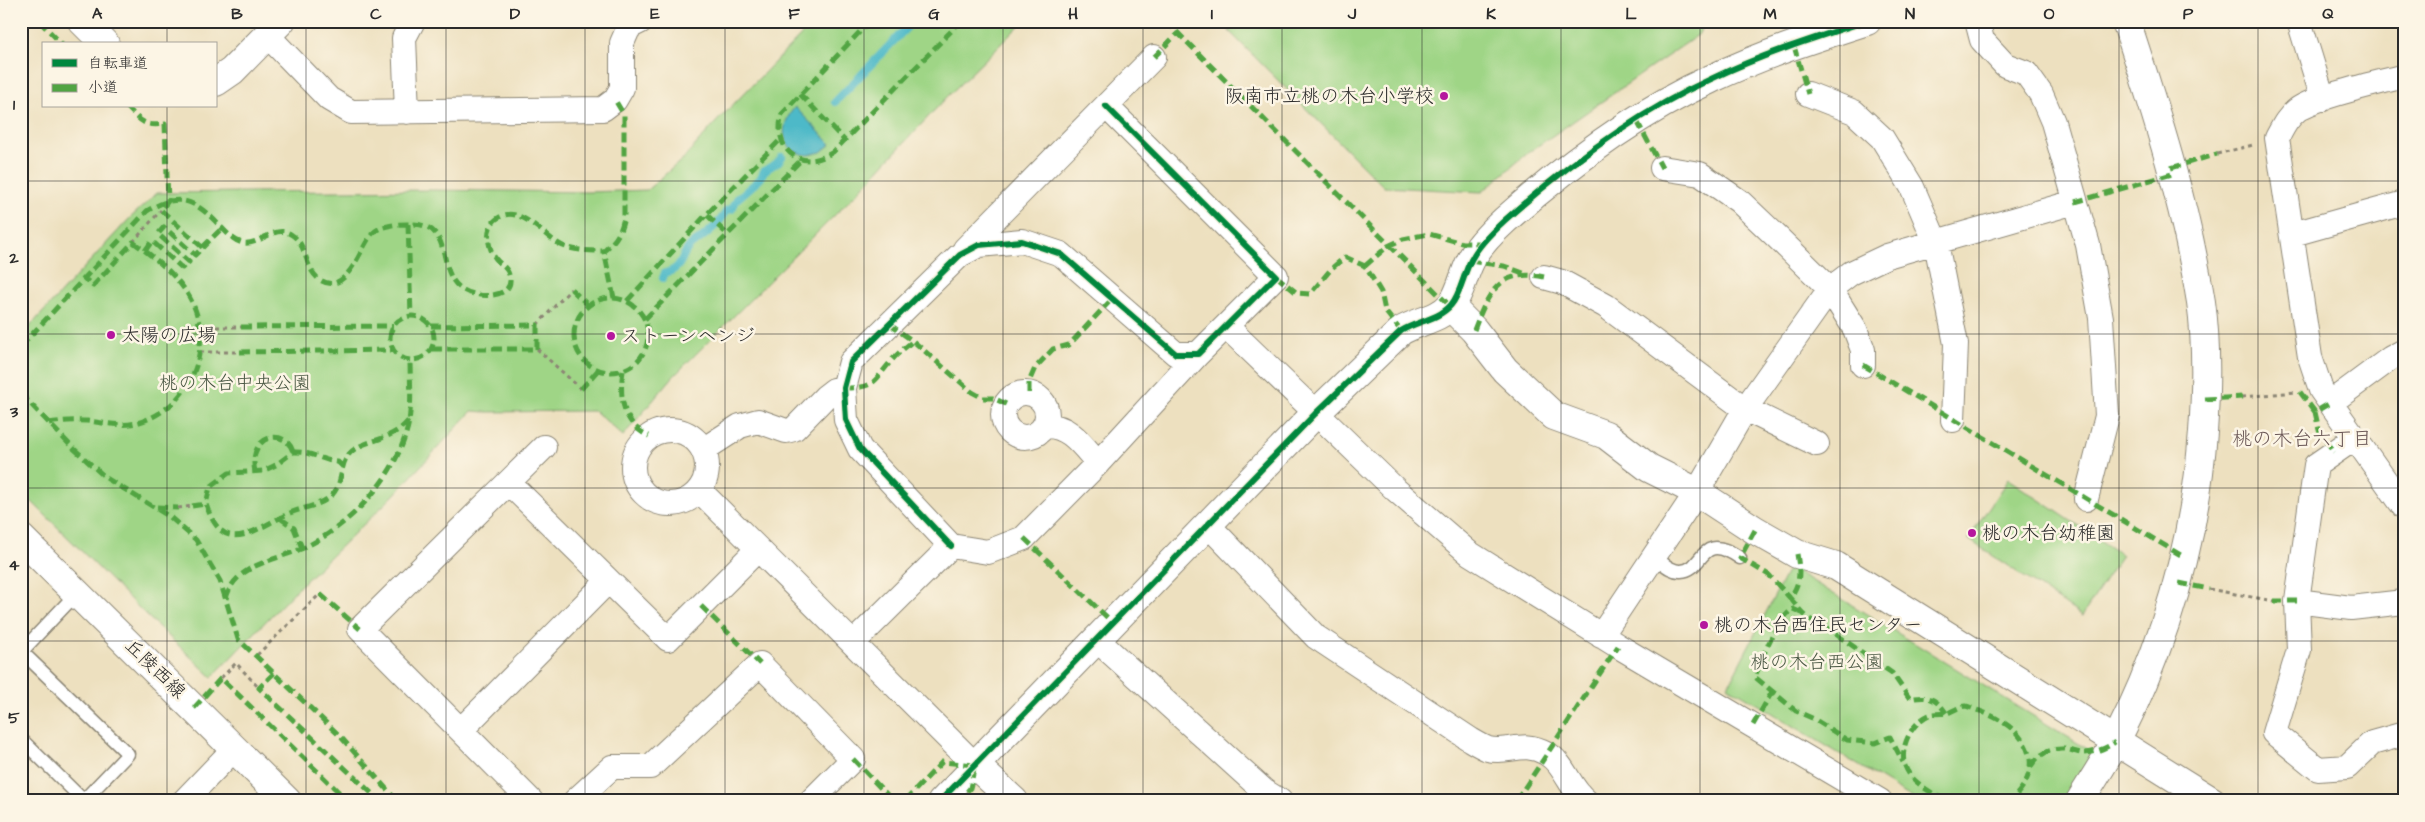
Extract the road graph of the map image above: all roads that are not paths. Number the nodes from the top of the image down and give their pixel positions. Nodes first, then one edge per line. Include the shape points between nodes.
1 (82, 21) edge
2 (413, 21) edge
3 (641, 21) edge
4 (1867, 21) edge
5 (1977, 21) edge
6 (2126, 21) edge
7 (2299, 21) edge
8 (274, 28) edge
9 (102, 42) edge
10 (1154, 58) dead end
11 (2404, 76) edge
12 (218, 81) edge
13 (1808, 94) dead end
14 (2323, 99) junction
15 (1106, 106) junction
16 (407, 112) junction
17 (1662, 168) dead end
18 (2075, 202) junction
19 (2404, 203) edge
20 (2293, 234) junction
21 (1936, 243) junction
22 (960, 255) junction
23 (1544, 277) dead end
24 (1830, 289) junction
25 (1450, 306) junction
26 (1227, 327) junction
27 (2404, 351) edge
28 (1198, 354) junction
29 (1863, 365) dead end
30 (844, 388) junction
31 (2330, 403) junction
32 (1745, 409) junction
33 (1315, 414) junction
34 (1953, 420) dead end
35 (1044, 426) dead end
36 (2355, 438) junction
37 (1817, 444) dead end
38 (544, 448) dead end
39 (703, 450) junction
40 (1098, 463) junction
41 (509, 482) junction
42 (699, 490) junction
43 (1697, 492) junction
44 (2086, 499) dead end
45 (2404, 507) edge
46 (1208, 525) junction
47 (21, 538) edge
48 (950, 546) junction
49 (758, 549) junction
50 (1654, 557) junction
51 (1740, 558) dead end
52 (608, 581) junction
53 (77, 593) junction
54 (2297, 601) junction
55 (2404, 602) edge
56 (1601, 636) junction
57 (1097, 640) junction
58 (854, 642) junction
59 (21, 652) edge
60 (462, 729) junction
61 (2404, 734) edge
62 (21, 739) edge
63 (2115, 742) junction
64 (234, 749) junction
65 (975, 765) junction
66 (2208, 800) edge
67 (83, 801) edge
68 (184, 801) edge
69 (287, 801) edge
70 (531, 801) edge
71 (575, 801) edge
72 (812, 801) edge
73 (940, 801) edge
74 (1014, 801) edge
75 (1280, 801) edge
76 (1586, 801) edge
77 (1880, 801) edge
78 (2080, 801) edge

1 - 9 street
2 - 16 street via 404,38
3 - 16 street via 629,28 622,43 622,88 616,100 603,109
4 - 25 street via 1762,57 1710,79 1637,121 1503,222 1476,252
5 - 18 street via 1982,40 2005,65 2026,73 2041,94 2053,122
6 - 63 street via 2158,116 2187,234 2201,303 2206,388 2199,479 2179,583 2157,649
7 - 14 street
8 - 12 street via 232,71
8 - 16 street via 329,99 351,112
10 - 15 street
11 - 14 street
13 - 21 street via 1854,112 1882,138 1912,187
14 - 20 street via 2298,109 2285,122 2277,138
15 - 22 street
15 - 26 street via 1276,276
17 - 24 street via 1700,174 1739,201
18 - 21 street
18 - 44 street via 2088,245 2101,318 2107,416
19 - 20 street
20 - 31 street via 2310,357 2321,390
21 - 24 street via 1887,256 1850,274
21 - 34 street via 1956,344
22 - 28 street via 979,245 1022,241 1061,254 1176,354
22 - 30 street via 851,362
23 - 32 street via 1562,282 1606,306
24 - 29 street via 1855,329
24 - 32 street
25 - 33 street via 1441,314 1401,331
25 - 43 street via 1474,330 1505,370 1554,416 1606,435 1649,468
26 - 28 street
26 - 33 street
27 - 31 street
28 - 40 street
30 - 39 street via 825,397 794,429 786,431 758,421 740,426
30 - 48 street via 846,420 860,449
31 - 36 street
32 - 37 street
32 - 43 street
33 - 46 street
33 - 56 street via 1469,553
35 - 40 street via 1055,425 1072,434
36 - 45 street
36 - 54 street via 2316,465
38 - 41 street
39 - 42 street via 707,462 706,475
39 - 42 street via 685,432 673,429 649,436 634,456 635,480 641,490 656,501 681,502
40 - 48 street via 1024,538 988,552
41 - 52 street
41 - 60 street via 360,629
42 - 49 street
43 - 50 street
43 - 63 street via 1797,554 1836,566
46 - 57 street
46 - 76 street via 1316,637 1471,740 1489,749 1530,747 1546,753 1557,762
47 - 53 street, 丘陵西線
48 - 58 street
49 - 52 street via 668,639
49 - 58 street
50 - 51 lane via 1671,569 1682,571 1694,566 1701,554 1714,548 1727,549
50 - 56 street
52 - 60 street
53 - 59 lane
53 - 64 street, 丘陵西線
54 - 55 street via 2351,608
54 - 61 street via 2299,650 2274,733 2318,769 2348,767 2372,743
56 - 77 street
57 - 65 street
57 - 75 street via 1264,791
58 - 65 street
59 - 67 lane via 128,754
60 - 70 street
62 - 67 lane
63 - 66 street
63 - 78 street
64 - 68 street
64 - 69 street, 丘陵西線
65 - 73 street
65 - 74 street
71 - 72 street via 612,767 650,767 760,664 852,759

